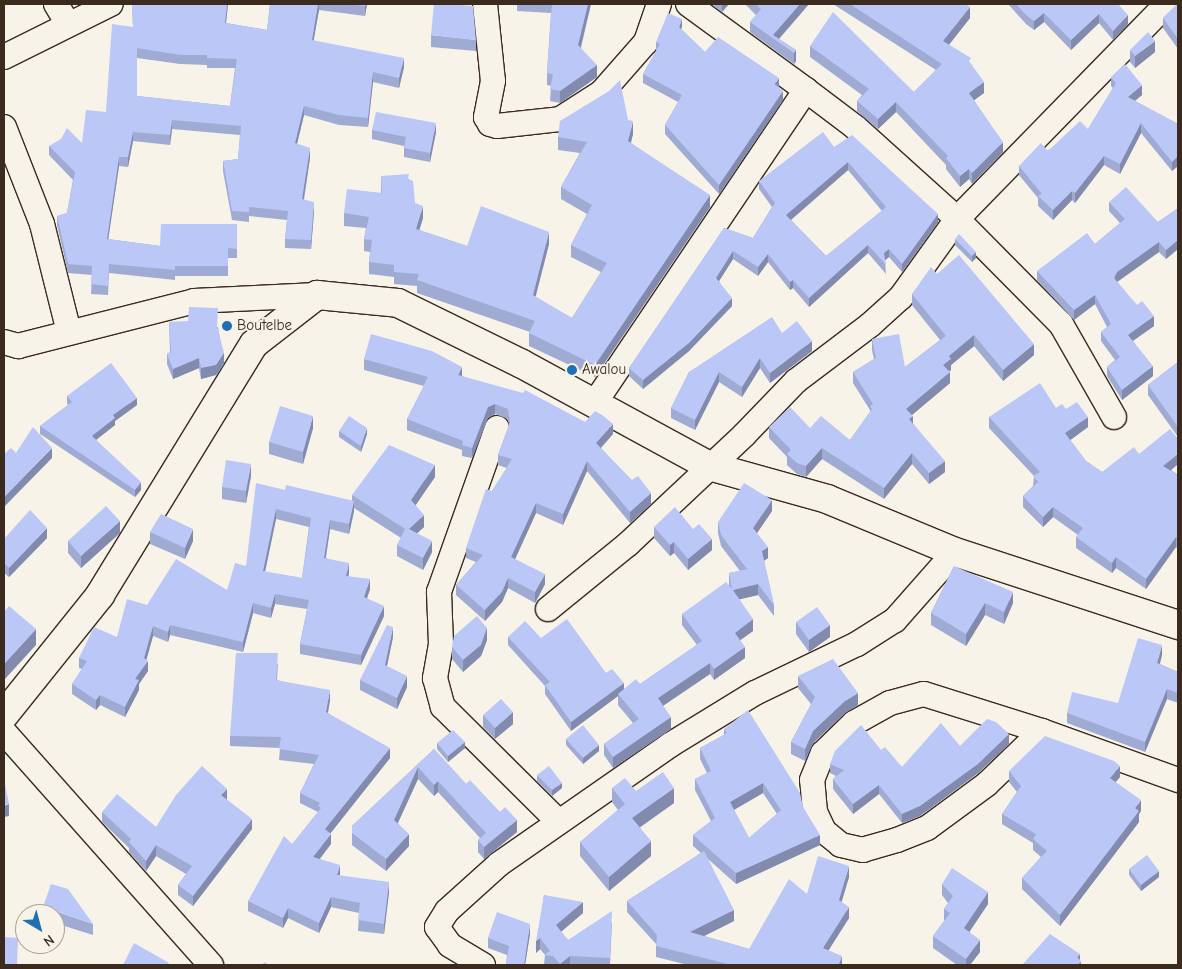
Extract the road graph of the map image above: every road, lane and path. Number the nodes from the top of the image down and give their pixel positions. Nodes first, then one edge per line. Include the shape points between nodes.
1 (56, 4) edge
2 (111, 4) edge
3 (485, 4) edge
4 (659, 4) edge
5 (688, 4) edge
6 (1167, 4) edge
7 (68, 24) junction
8 (4, 56) edge
9 (806, 90) junction
10 (4, 127) edge
11 (957, 219) junction
12 (317, 294) junction
13 (70, 332) junction
14 (8, 349) edge
15 (594, 404) junction
16 (1114, 417) dead end
17 (497, 428) dead end
18 (709, 466) junction
19 (955, 552) junction
20 (548, 609) dead end
21 (1178, 625) edge
22 (4, 715) edge
23 (1042, 731) junction
24 (4, 732) edge
25 (1178, 780) edge
26 (559, 822) junction
27 (211, 965) edge
28 (483, 965) edge

1 - 7 street
2 - 7 street
3 - 4 street via 493,81 486,117 490,124 497,126 560,119 602,92 646,42
5 - 9 street
6 - 11 street
7 - 8 street
9 - 11 street via 855,127
9 - 15 street
10 - 13 street via 42,224
11 - 16 street via 1061,324
11 - 18 street via 901,297 870,325 796,380
12 - 13 street via 194,301
12 - 15 street via 398,303 522,364
12 - 22 street via 254,344 100,595
13 - 14 street
15 - 18 street
17 - 26 street via 439,592 441,644 435,678 443,707
18 - 19 street via 827,499
18 - 20 street via 628,544
19 - 21 street
19 - 26 street via 895,620 857,644 755,693 670,745
23 - 23 street via 924,694 890,703 854,723 823,753 812,780 815,812 824,831 841,845 863,850 897,840 927,828 987,784
23 - 25 street
24 - 27 street
26 - 28 street via 499,864 447,911 437,927 450,945

